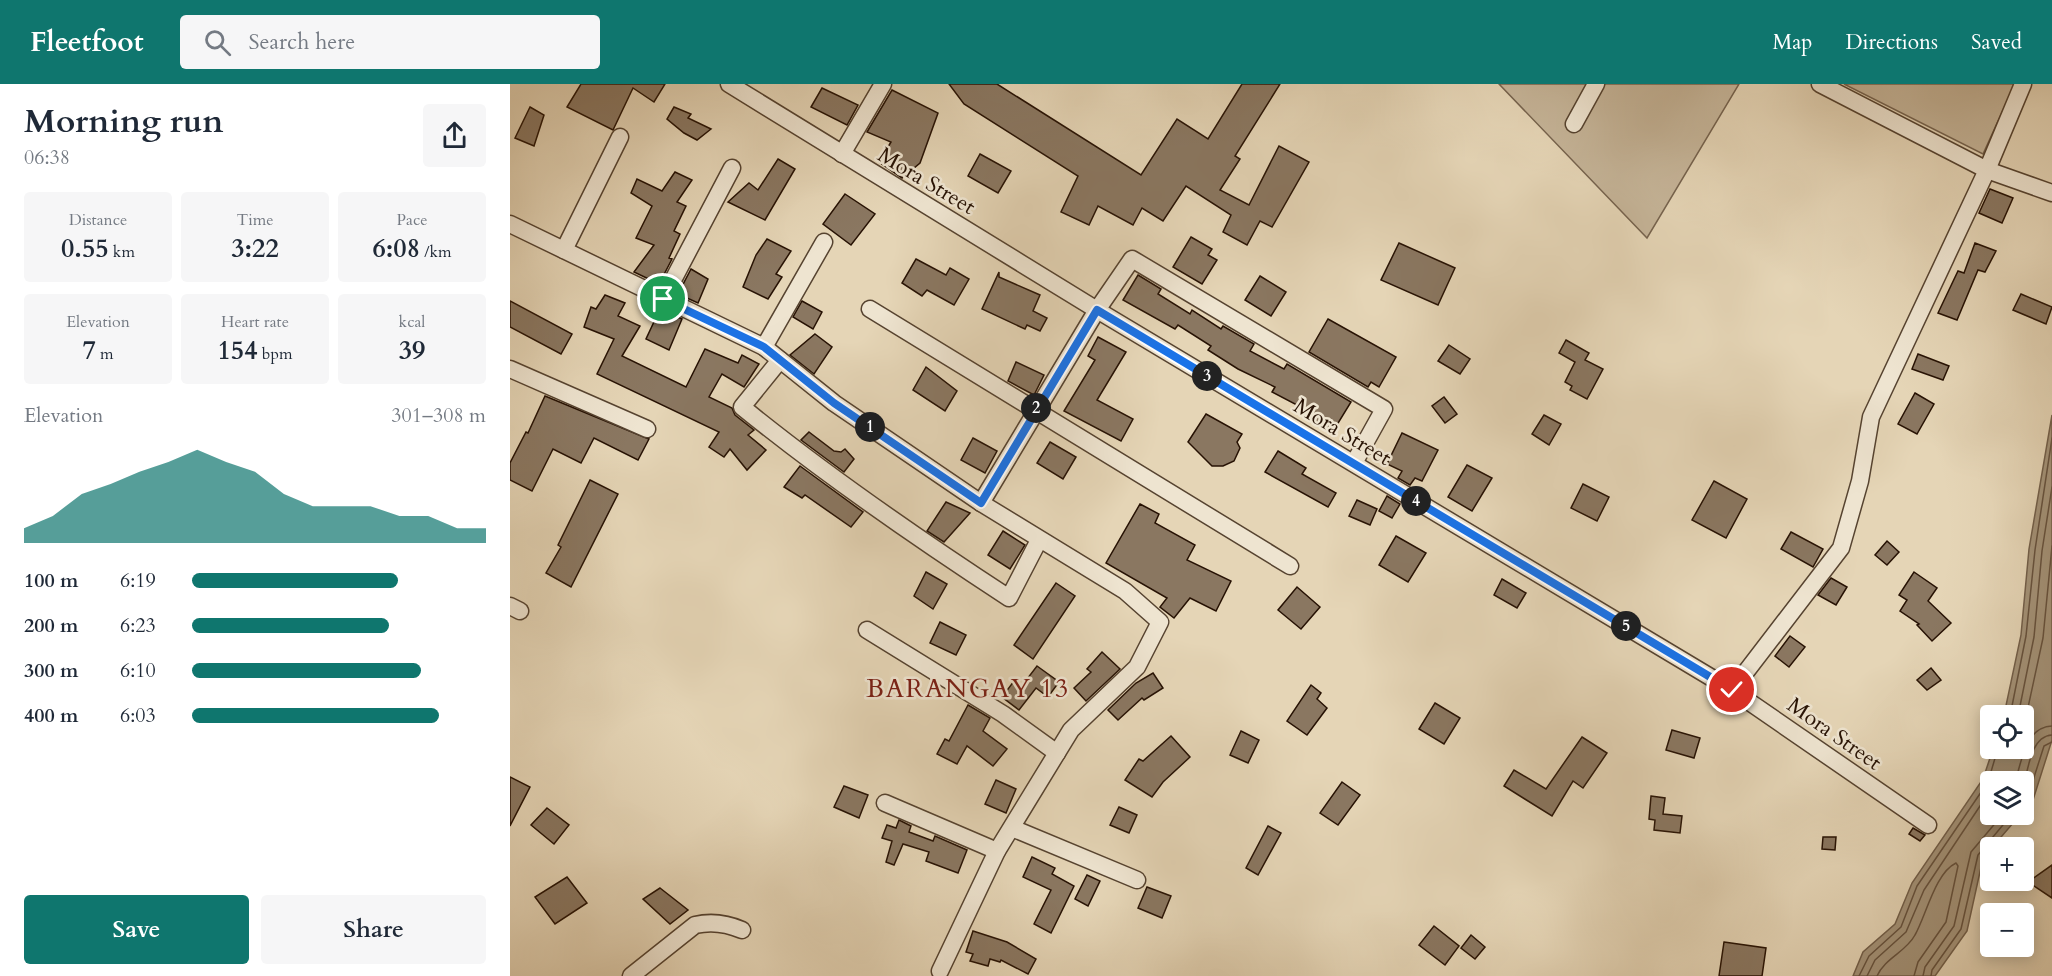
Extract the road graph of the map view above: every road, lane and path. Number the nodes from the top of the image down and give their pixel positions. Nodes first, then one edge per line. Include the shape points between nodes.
1 (729, 84) edge
2 (883, 84) edge
3 (1596, 84) edge
4 (1820, 84) edge
5 (2023, 84) edge
6 (1574, 124) dead end
7 (621, 137) dead end
8 (842, 154) junction
9 (732, 168) dead end
10 (1987, 170) junction
11 (2052, 193) edge
12 (510, 224) edge
13 (824, 242) dead end
14 (564, 250) junction
15 (663, 299) junction
16 (870, 309) dead end
17 (1097, 310) junction
18 (764, 347) junction
19 (780, 360) junction
20 (510, 369) edge
21 (1035, 410) junction
22 (647, 429) dead end
23 (1354, 463) junction
24 (981, 503) junction
25 (1040, 540) junction
26 (1290, 566) dead end
27 (867, 630) dead end
28 (1732, 690) junction
29 (1057, 753) junction
30 (885, 802) dead end
31 (1929, 825) dead end
32 (1012, 828) junction
33 (997, 851) junction
34 (1137, 880) dead end
35 (742, 930) dead end
36 (940, 971) dead end
37 (631, 976) edge

1 - 8 street, Mora Street
2 - 8 street
3 - 6 street
4 - 10 street
5 - 10 street
7 - 14 street
8 - 17 street, Mora Street
9 - 15 street
10 - 11 street
10 - 28 street via 1870,417 1860,481 1841,548
12 - 14 street
13 - 18 street
14 - 15 street
15 - 18 street
16 - 21 street
17 - 21 street
17 - 23 street, Mora Street
17 - 23 street via 1131,259 1344,385 1384,409
18 - 19 street
19 - 24 street via 834,403
19 - 25 street via 742,407 915,536 1009,598
20 - 22 street
21 - 24 street
21 - 26 street
23 - 28 street, Mora Street
24 - 25 street
25 - 29 street via 1125,591 1160,622 1137,667 1071,730
27 - 29 street via 1004,714
28 - 31 street, Mora Street
29 - 32 street
30 - 33 street
32 - 33 street
32 - 34 street
33 - 36 street
35 - 37 street via 729,924 695,925

